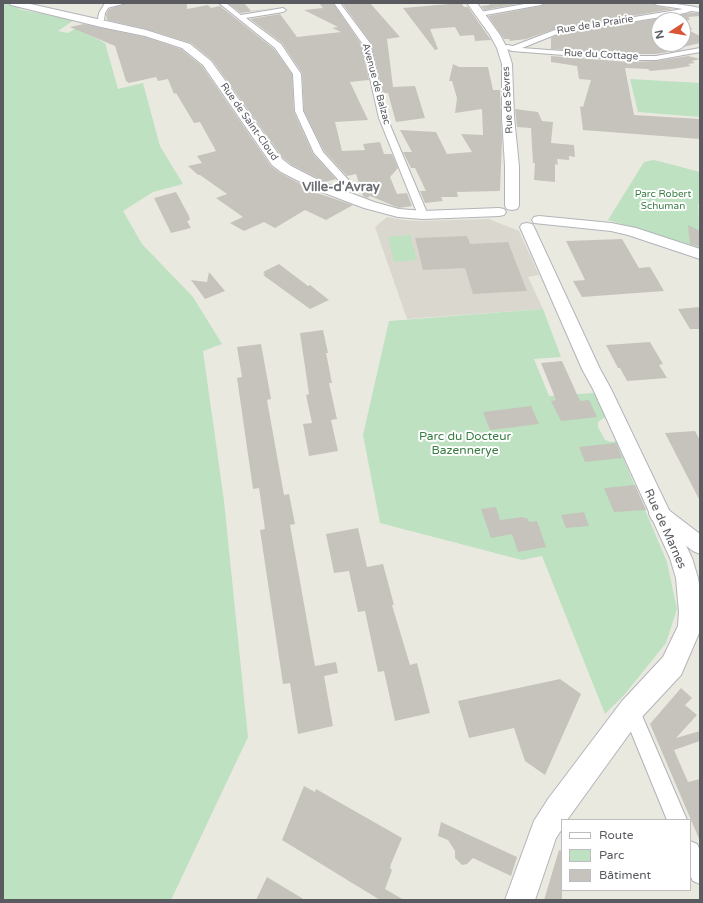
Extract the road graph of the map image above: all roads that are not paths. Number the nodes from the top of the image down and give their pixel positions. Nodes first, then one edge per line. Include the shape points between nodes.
1 (14, 3) edge
2 (124, 3) edge
3 (222, 3) edge
4 (336, 3) edge
5 (472, 3) edge
6 (541, 3) edge
7 (657, 3) edge
8 (107, 4) edge
9 (690, 8) junction
10 (283, 10) dead end
11 (700, 10) edge
12 (480, 14) junction
13 (239, 17) junction
14 (99, 24) junction
15 (502, 48) junction
16 (516, 48) junction
17 (700, 50) edge
18 (341, 195) junction
19 (423, 215) junction
20 (522, 215) junction
21 (700, 254) edge
22 (659, 514) junction
23 (700, 545) edge
24 (695, 621) edge
25 (631, 710) junction
26 (677, 819) edge
27 (691, 853) edge
28 (700, 874) edge
29 (520, 900) edge

1 - 14 main road, Rue de Saint-Cloud
2 - 8 street
3 - 13 street
4 - 19 street, Avenue de Balzac via 368,47 383,118
5 - 12 main road, Rue de Sèvres
6 - 12 street
7 - 9 street
8 - 14 street
9 - 11 street
9 - 16 street, Rue de la Prairie via 685,11 555,32
10 - 13 street
12 - 15 main road, Rue de Sèvres
13 - 18 street via 278,46 297,74 300,110 319,152 348,185 347,190
14 - 18 main road, Rue de Saint-Cloud via 168,39 199,54 277,162 286,169
15 - 16 street, Rue du Cottage
15 - 20 main road, Rue de Sèvres via 507,64 512,166
16 - 17 street, Rue du Cottage via 628,58 656,58
18 - 19 main road, Rue de Saint-Cloud via 398,213
19 - 20 main road, Rue de Saint-Cloud
20 - 21 main road, Rue de Saint-Cloud via 612,226
20 - 22 main road, Rue de Marnes
22 - 23 street
22 - 24 main road, Rue de Marnes via 681,558
24 - 25 main road, Rue de Marnes via 672,666
25 - 26 street
25 - 29 main road, Rue de Marnes via 544,831
27 - 28 street

